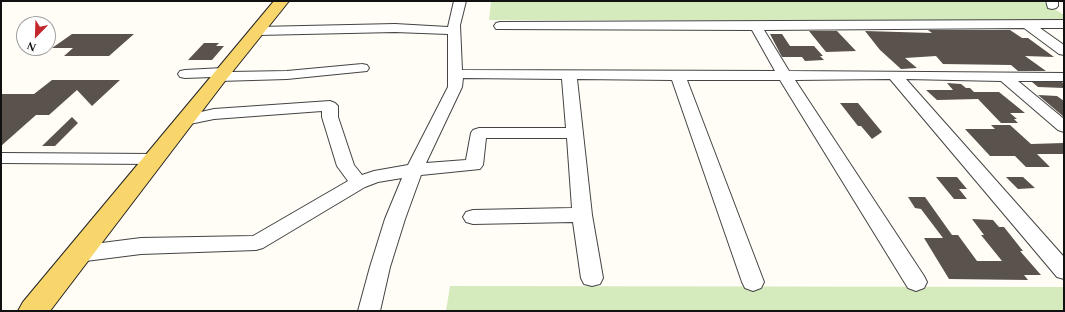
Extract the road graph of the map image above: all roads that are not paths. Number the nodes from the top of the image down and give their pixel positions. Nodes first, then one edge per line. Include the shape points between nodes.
1 (282, 1) edge
2 (460, 1) edge
3 (1026, 24) junction
4 (1064, 24) edge
5 (500, 26) dead end
6 (756, 26) junction
7 (454, 31) junction
8 (258, 32) junction
9 (1064, 51) edge
10 (362, 68) dead end
11 (185, 74) dead end
12 (221, 74) junction
13 (456, 74) junction
14 (569, 74) junction
15 (894, 75) junction
16 (678, 76) junction
17 (786, 76) junction
18 (1004, 76) junction
19 (1064, 77) edge
20 (185, 120) junction
21 (1064, 127) edge
22 (575, 133) junction
23 (1, 158) edge
24 (154, 159) junction
25 (414, 170) junction
26 (359, 183) junction
27 (582, 215) junction
28 (473, 217) dead end
29 (78, 254) junction
30 (1064, 271) edge
31 (592, 278) dead end
32 (753, 282) dead end
33 (916, 282) dead end
34 (33, 311) edge
35 (370, 311) edge

1 - 8 main road
2 - 7 street
3 - 4 street
3 - 6 street
3 - 9 street
5 - 6 street
6 - 17 street
7 - 8 street via 396,28
7 - 13 street
8 - 12 main road
10 - 12 street via 287,75
11 - 12 street
12 - 20 main road
13 - 14 street
13 - 25 street via 455,88
14 - 16 street
14 - 22 street
15 - 17 street
15 - 18 street
15 - 30 street
16 - 17 street
16 - 32 street
17 - 33 street
18 - 19 street
18 - 21 street
20 - 24 main road
20 - 26 street via 214,114 330,106 330,117 346,166
22 - 25 street via 479,133 474,165
22 - 27 street
23 - 24 street
24 - 29 main road
25 - 26 street via 374,177
25 - 35 street via 384,253
26 - 29 street via 256,243 140,246
27 - 28 street
27 - 31 street
29 - 34 main road

